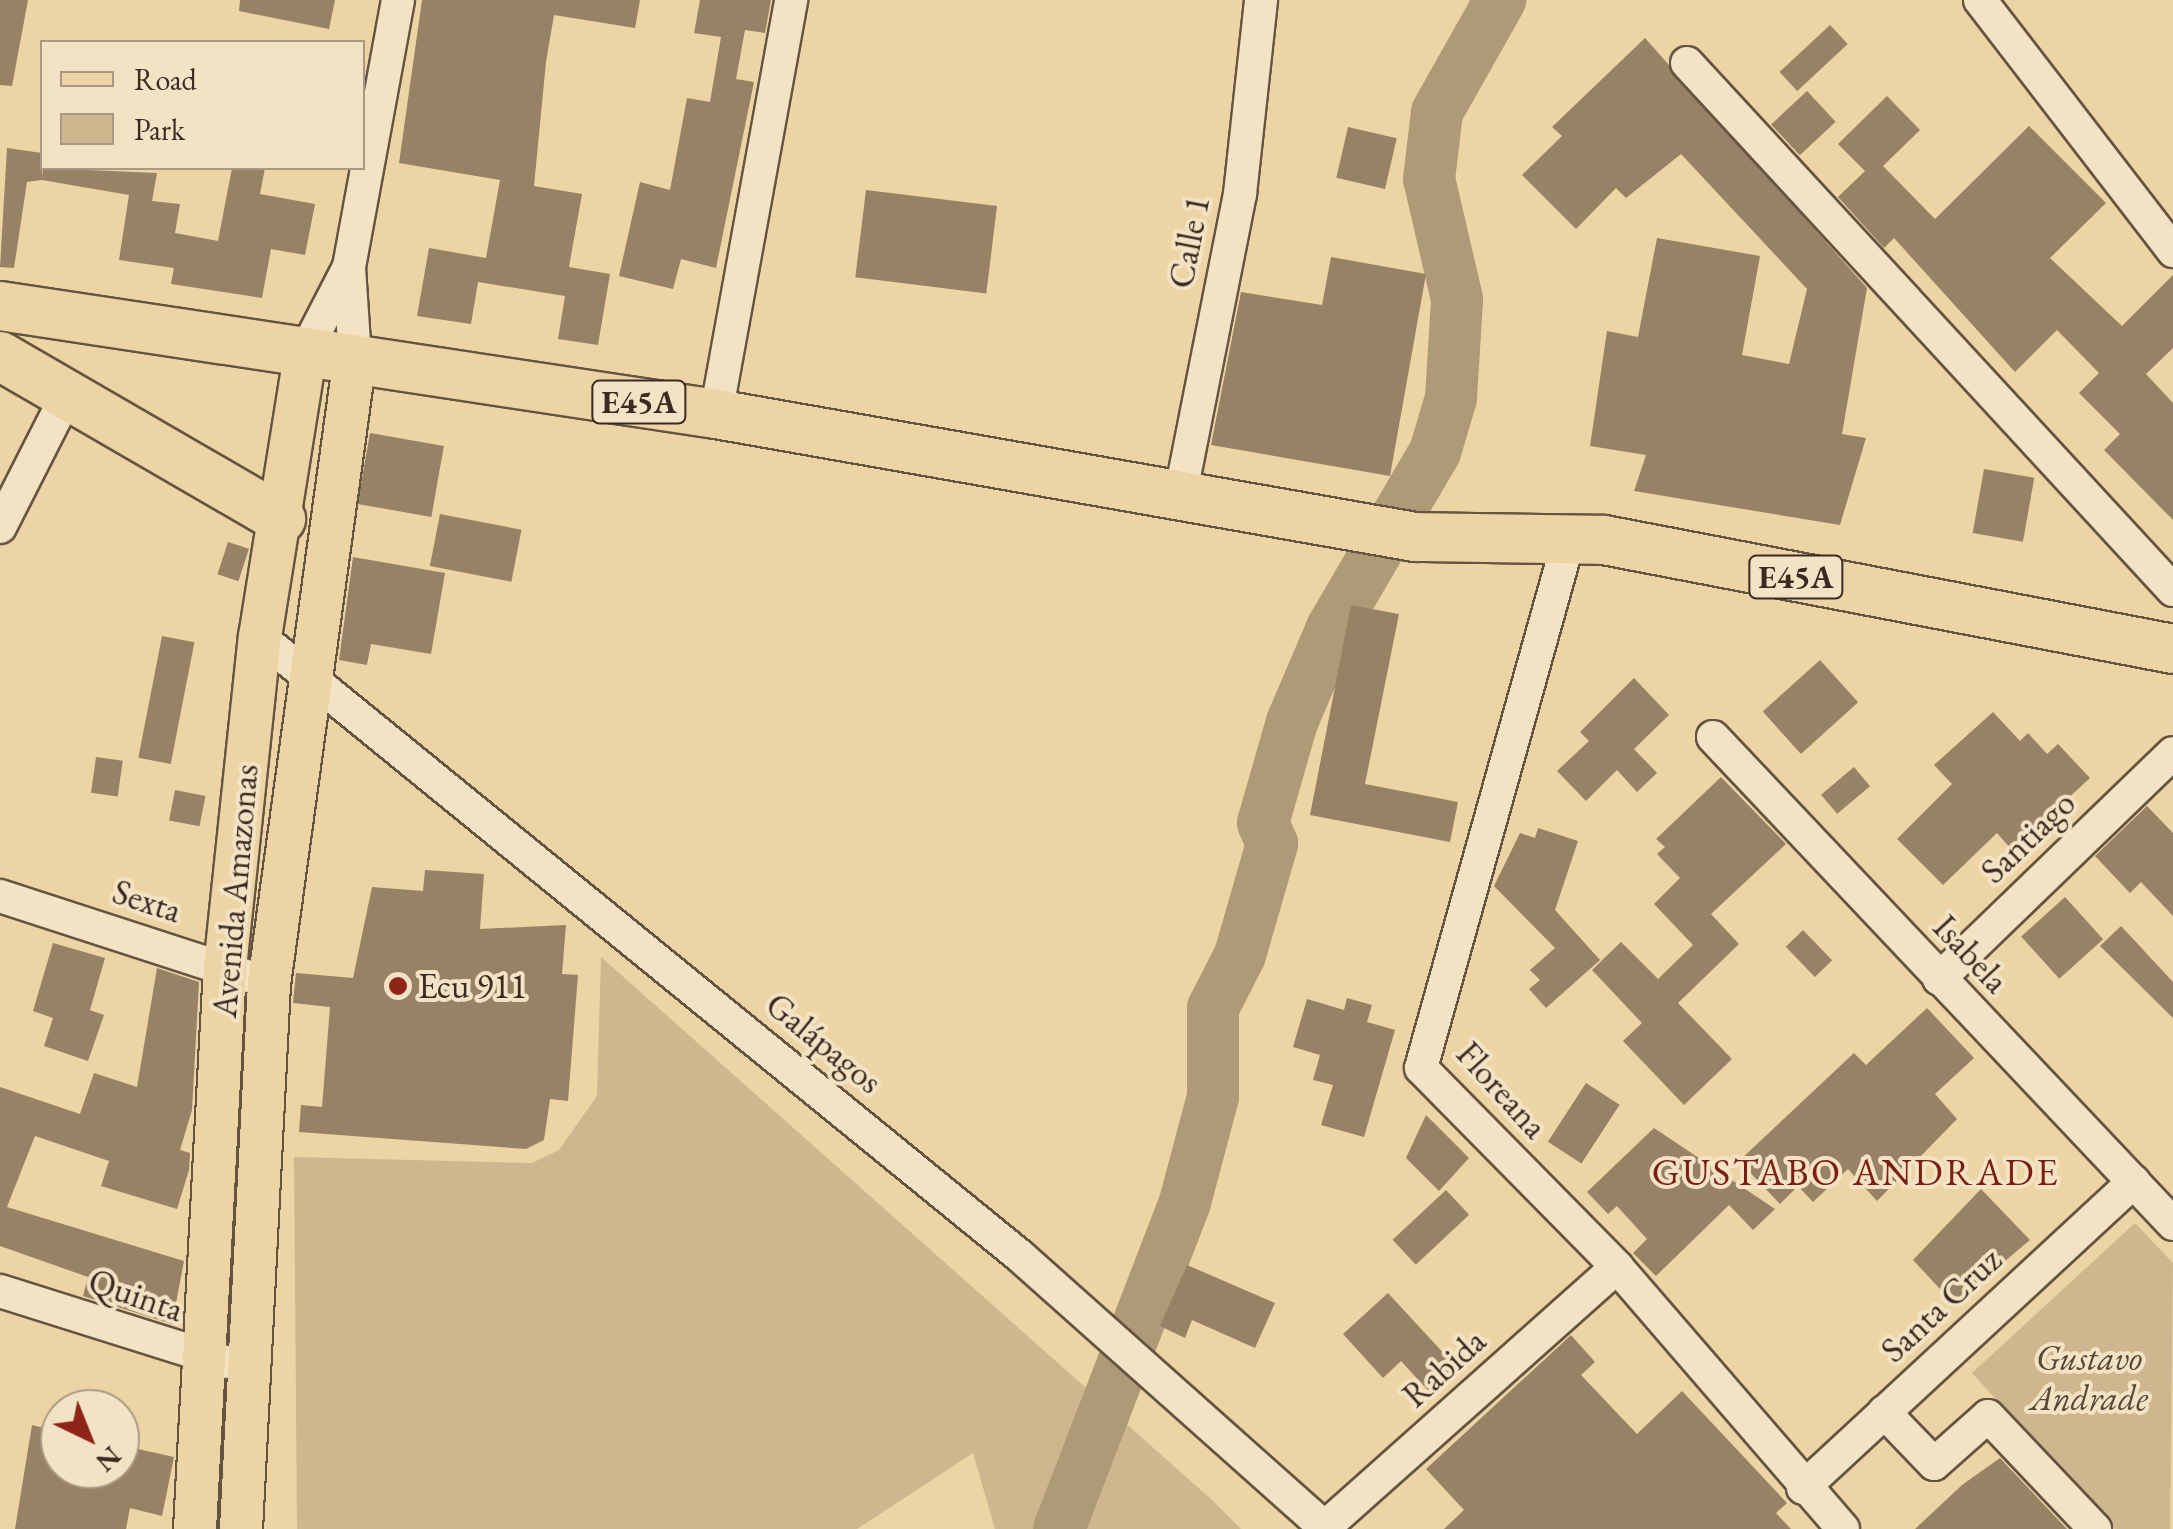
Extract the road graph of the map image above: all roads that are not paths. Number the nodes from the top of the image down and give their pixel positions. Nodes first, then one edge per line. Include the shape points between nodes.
1 (398, 0) edge
2 (791, 0) edge
3 (1261, 0) edge
4 (1980, 0) edge
5 (1687, 63) dead end
6 (2173, 251) edge
7 (349, 267) junction
8 (0, 306) edge
9 (306, 350) junction
10 (0, 356) edge
11 (356, 358) junction
12 (67, 395) junction
13 (716, 414) junction
14 (1180, 497) junction
15 (281, 519) junction
16 (0, 527) edge
17 (1568, 542) junction
18 (2173, 590) edge
19 (260, 637) junction
20 (2173, 650) edge
21 (311, 673) junction
22 (1713, 736) dead end
23 (2173, 753) edge
24 (0, 896) edge
25 (226, 968) junction
26 (1939, 979) junction
27 (270, 984) junction
28 (2134, 1182) junction
29 (2173, 1224) edge
30 (1617, 1268) junction
31 (0, 1291) edge
32 (202, 1360) junction
33 (249, 1364) junction
34 (1884, 1412) junction
35 (1803, 1488) junction
36 (195, 1529) edge
37 (241, 1529) edge
38 (1325, 1529) edge
39 (1843, 1529) edge
40 (2096, 1529) edge

1 - 7 street, Avenida Amazonas
2 - 13 street
3 - 14 street, Calle 1 via 1240,194
4 - 6 street
5 - 18 street
7 - 9 street, Avenida Amazonas
7 - 11 street, Avenida Amazonas
8 - 9 highway, E45A
9 - 11 highway, E45A
9 - 15 main road, Avenida Amazonas
10 - 12 highway
11 - 13 highway, E45A
11 - 21 main road, Avenida Amazonas
12 - 15 highway
12 - 16 street
13 - 14 highway, E45A
14 - 17 highway, E45A via 1415,537
15 - 19 main road, Avenida Amazonas
17 - 20 highway, E45A via 1604,540
17 - 30 street, Floreana via 1421,1068
19 - 21 street, Galápagos
19 - 25 main road, Avenida Amazonas
21 - 27 main road, Avenida Amazonas
21 - 38 street, Galápagos via 1029,1264
22 - 26 street, Isabela
23 - 26 street, Santiago
24 - 25 street, Sexta
25 - 27 street, Sexta
25 - 32 main road, Avenida Amazonas
26 - 28 street, Isabela
27 - 33 main road, Avenida Amazonas
28 - 29 street, Isabela
28 - 34 street, Santa Cruz
30 - 35 street, Floreana
30 - 38 street, Rabida
31 - 32 street, Quinta
32 - 33 street, Quinta
32 - 36 main road, Avenida Amazonas
33 - 37 main road, Avenida Amazonas
34 - 35 street, Santa Cruz
34 - 40 street via 1934,1464 1988,1416
35 - 39 street, Floreana

